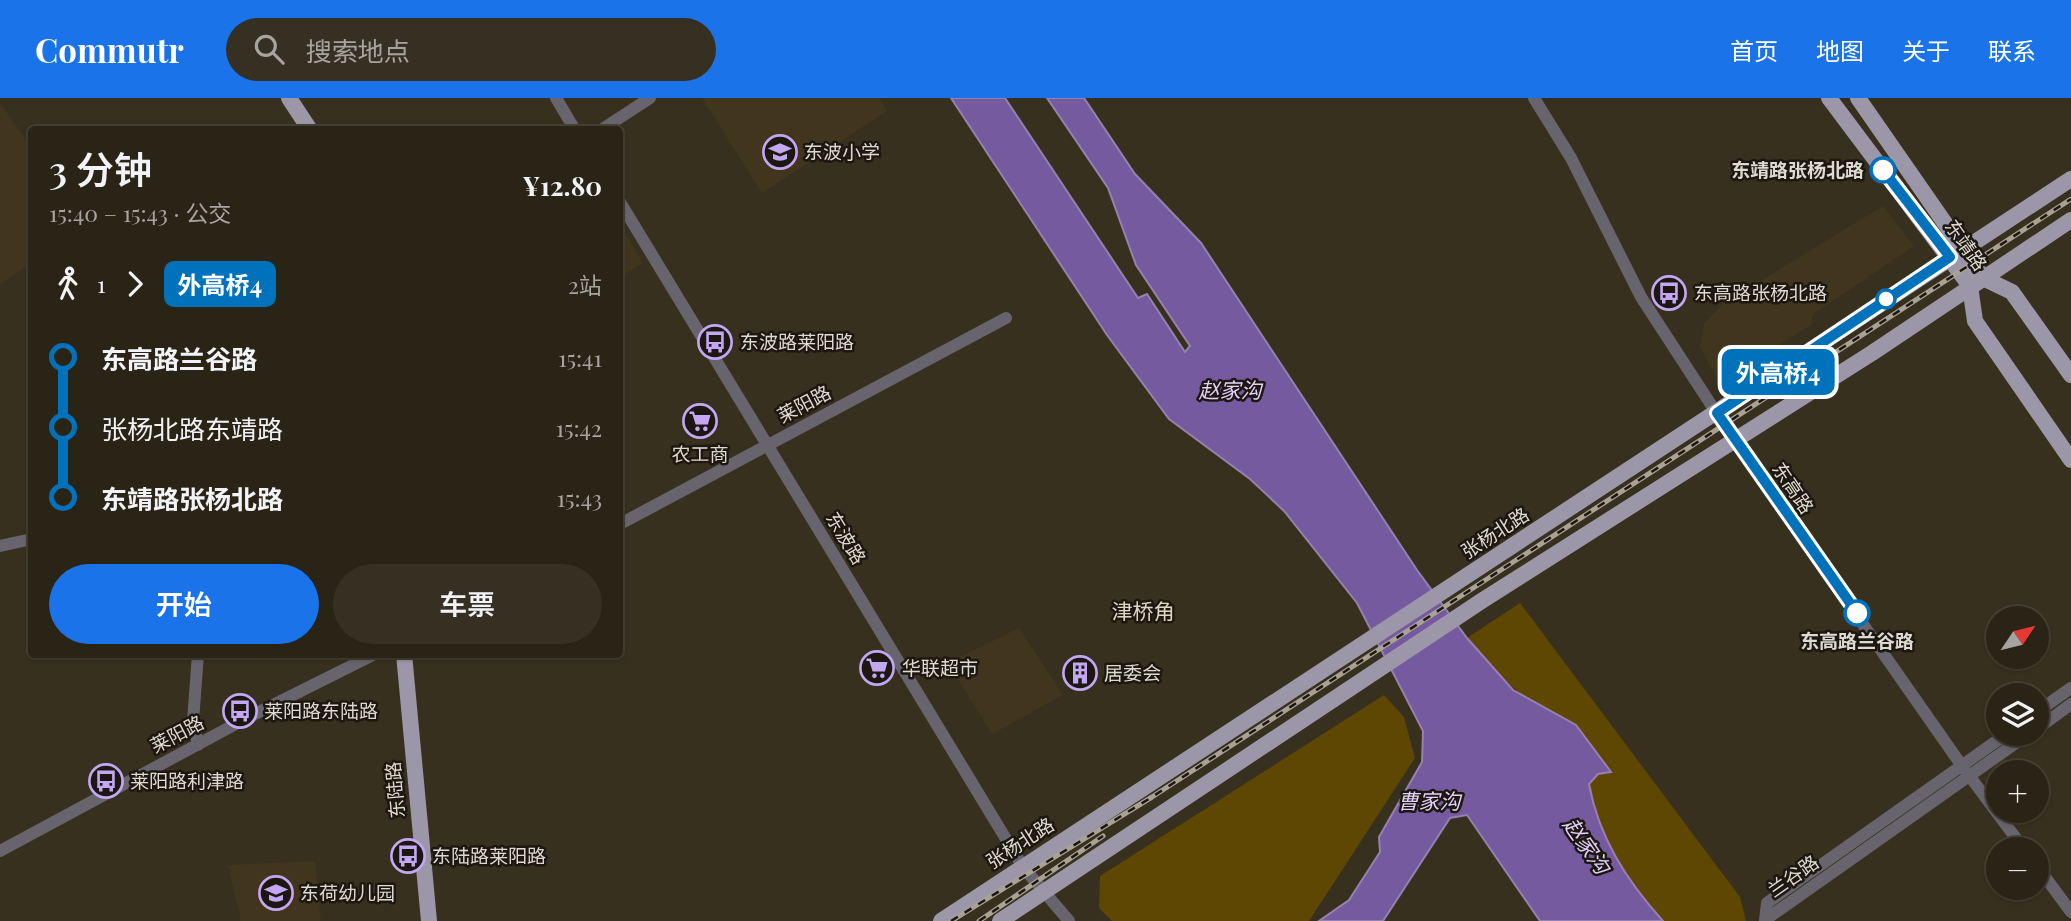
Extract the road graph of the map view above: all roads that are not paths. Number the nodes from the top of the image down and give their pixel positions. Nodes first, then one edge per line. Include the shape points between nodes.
1 (289, 98) edge
2 (301, 98) edge
3 (556, 98) edge
4 (650, 98) edge
5 (1534, 98) edge
6 (1829, 98) edge
7 (1841, 98) edge
8 (1858, 98) edge
9 (307, 126) edge
10 (318, 126) edge
11 (573, 126) edge
12 (607, 126) edge
13 (2071, 179) edge
14 (623, 207) edge
15 (2071, 220) edge
16 (1930, 229) junction
17 (1956, 253) junction
18 (1976, 282) junction
19 (1006, 318) dead end
20 (2071, 375) edge
21 (1717, 413) junction
22 (1734, 440) junction
23 (768, 446) junction
24 (2071, 460) edge
25 (623, 522) edge
26 (28, 540) edge
27 (0, 546) edge
28 (198, 658) edge
29 (367, 658) edge
30 (393, 658) edge
31 (404, 658) edge
32 (2071, 688) edge
33 (2049, 704) edge
34 (2071, 704) edge
35 (2049, 720) edge
36 (198, 745) junction
37 (1994, 746) edge
38 (2009, 746) edge
39 (1966, 771) junction
40 (2015, 837) edge
41 (0, 852) edge
42 (1023, 867) junction
43 (2049, 882) edge
44 (1042, 893) junction
45 (2071, 912) edge
46 (1766, 920) edge
47 (419, 921) edge
48 (429, 921) edge
49 (941, 921) edge
50 (1000, 921) edge
51 (1069, 921) edge

1 - 9 main road
2 - 10 main road
3 - 11 street
4 - 12 street
5 - 21 street, 东高路 via 1571,158 1641,297
6 - 16 main road, 东靖路
7 - 16 main road
8 - 17 main road, 东靖路
13 - 17 main road, 张杨北路
14 - 23 street, 东波路
15 - 18 main road
16 - 17 main road, 东靖路
17 - 18 main road, 东靖路
17 - 21 main road, 张杨北路
18 - 20 main road, 东靖路 via 2012,292
18 - 22 main road
18 - 24 main road, 东靖路 via 1975,321
19 - 23 street, 莱阳路
21 - 22 street, 东高路
21 - 42 main road, 张杨北路
22 - 39 street, 东高路
22 - 44 main road via 1483,600
23 - 25 street, 莱阳路
23 - 42 street, 东波路
26 - 27 street
28 - 36 street via 192,721
29 - 36 street, 莱阳路
30 - 47 main road, 东陆路
31 - 48 main road, 东陆路
32 - 33 street
34 - 35 street
36 - 41 street, 莱阳路
37 - 39 street, 兰谷路
38 - 39 street, 兰谷路
39 - 40 street, 东高路
39 - 46 street, 兰谷路
42 - 44 street, 东波路
42 - 49 main road, 张杨北路
43 - 45 street
44 - 50 main road
44 - 51 street, 东波路

